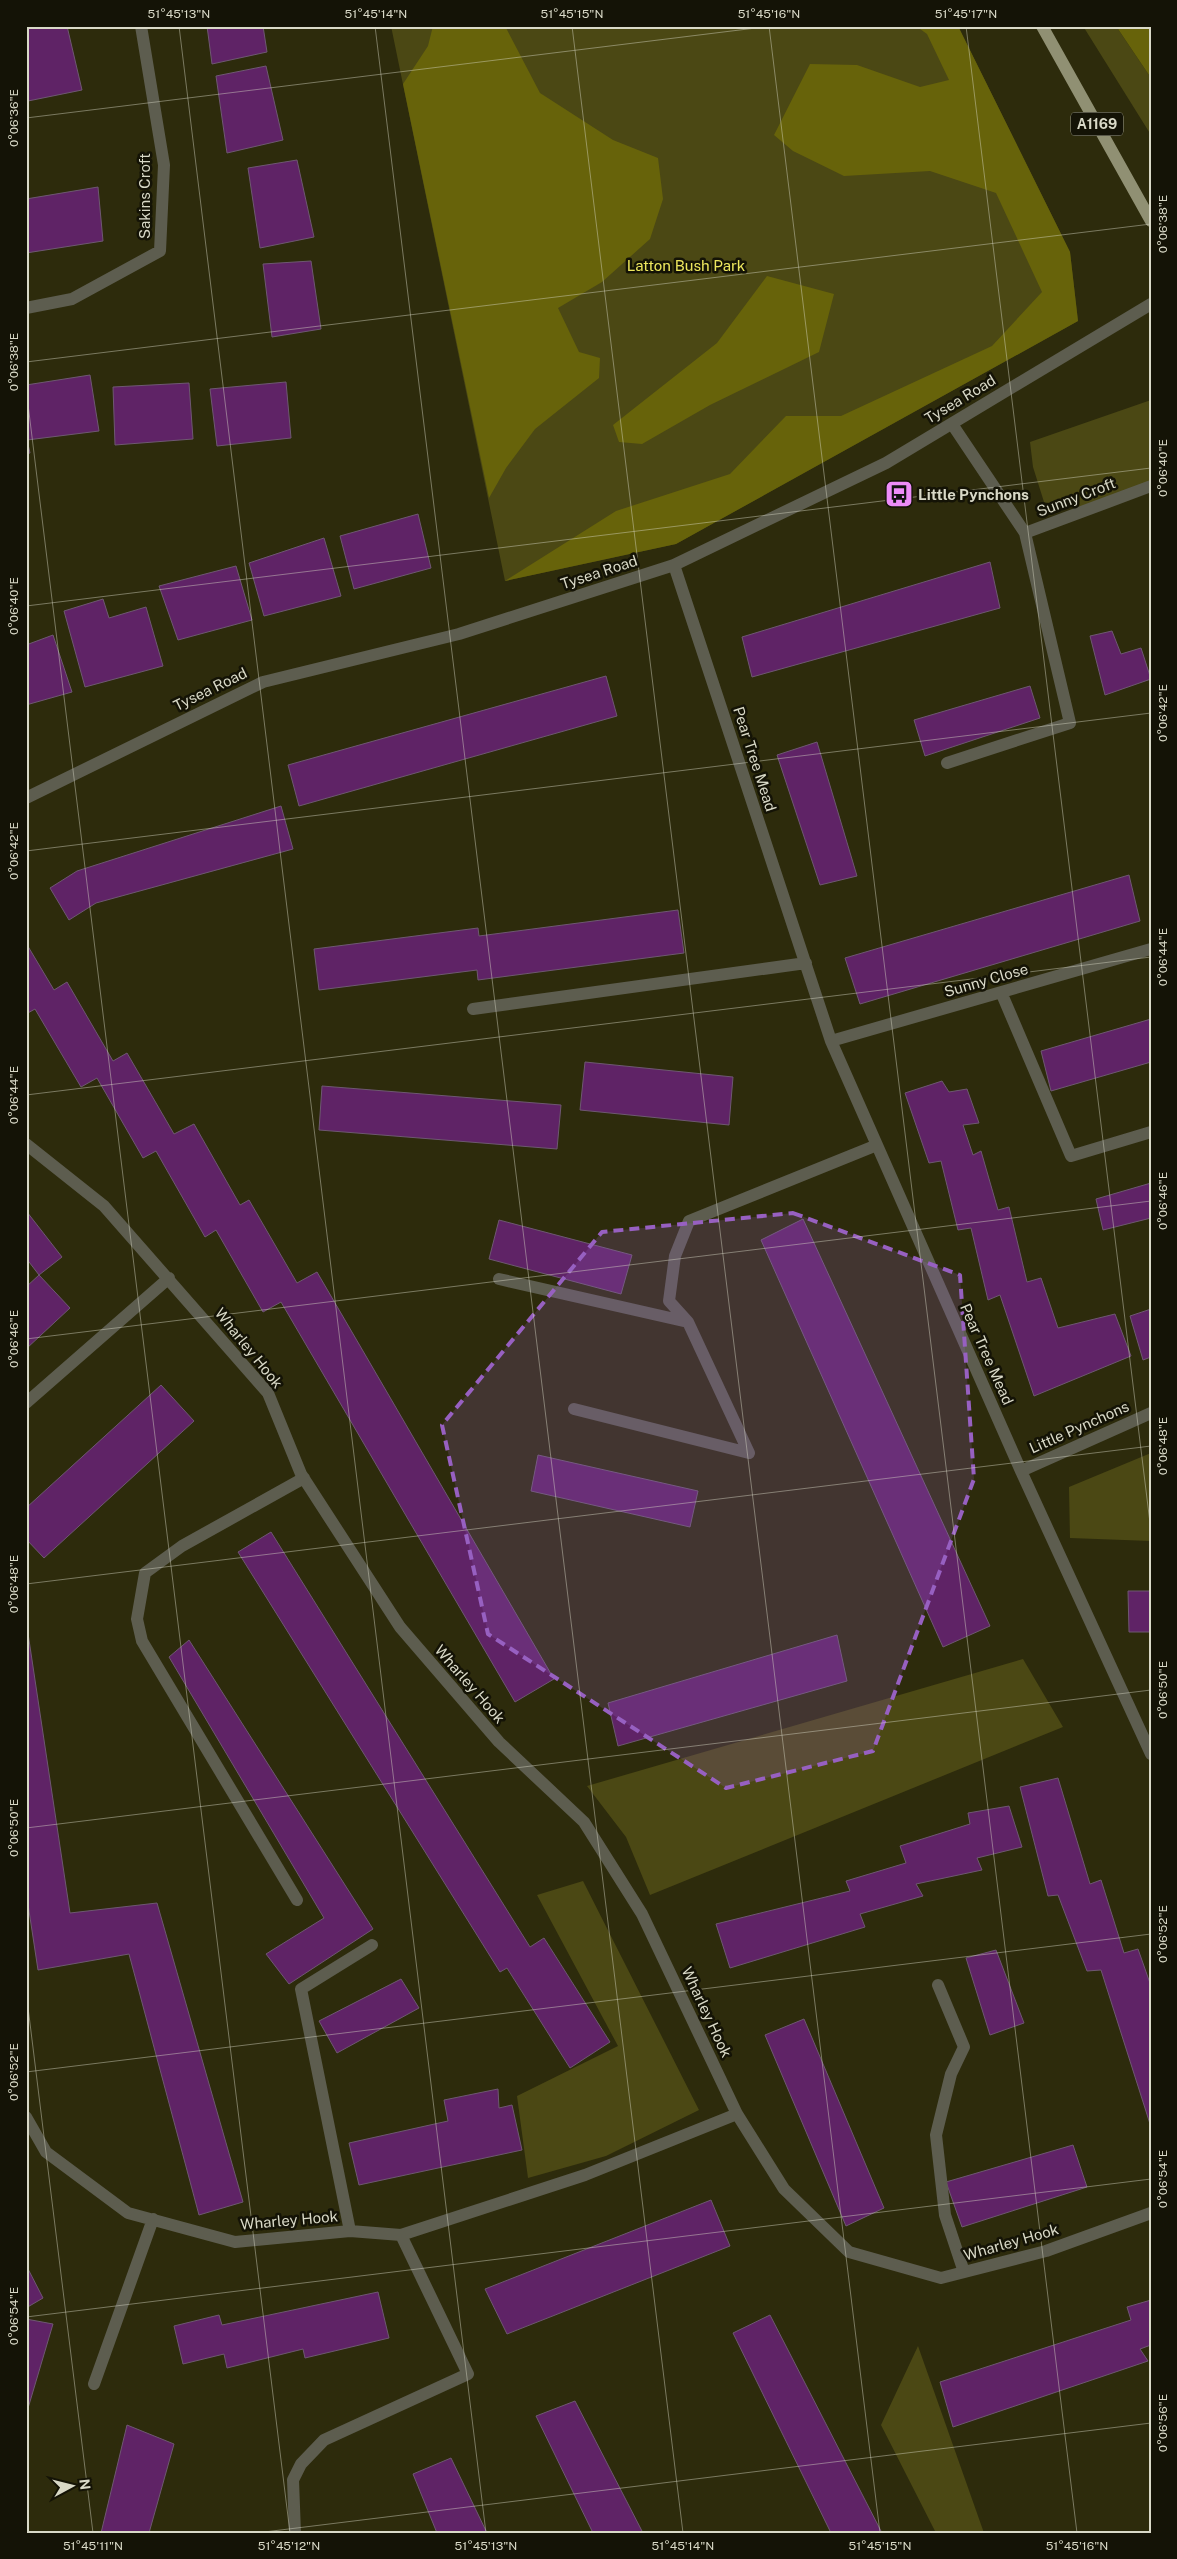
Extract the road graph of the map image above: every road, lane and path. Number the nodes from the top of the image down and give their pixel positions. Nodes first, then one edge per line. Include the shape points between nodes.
1 (141, 26) edge
2 (1042, 26) edge
3 (1151, 221) edge
4 (1151, 304) edge
5 (26, 308) edge
6 (952, 424) junction
7 (1151, 486) edge
8 (1024, 534) junction
9 (674, 565) junction
10 (947, 763) dead end
11 (26, 798) edge
12 (1151, 949) edge
13 (806, 963) junction
14 (1001, 992) junction
15 (473, 1009) dead end
16 (831, 1041) junction
17 (1151, 1132) edge
18 (26, 1144) edge
19 (877, 1145) junction
20 (169, 1278) junction
21 (499, 1279) dead end
22 (688, 1322) junction
23 (26, 1403) edge
24 (574, 1409) dead end
25 (1151, 1413) edge
26 (1020, 1471) junction
27 (304, 1478) junction
28 (1151, 1754) edge
29 (297, 1900) dead end
30 (372, 1945) dead end
31 (938, 1985) dead end
32 (738, 2114) junction
33 (26, 2117) edge
34 (1151, 2213) edge
35 (153, 2219) junction
36 (350, 2231) junction
37 (401, 2235) junction
38 (964, 2272) junction
39 (94, 2384) dead end
40 (295, 2533) edge

1 - 5 street, Sakins Croft via 164,165 160,251 72,299
2 - 3 main road, A1169
4 - 6 street, Tysea Road
6 - 8 street, Sunny Croft
6 - 9 street, Tysea Road via 886,463
7 - 8 street, Sunny Croft
8 - 10 street via 1070,723
9 - 11 street, Tysea Road via 459,634 262,682
9 - 13 street, Pear Tree Mead
12 - 14 street, Sunny Close
13 - 15 street
13 - 16 street, Pear Tree Mead
14 - 16 street, Sunny Close
14 - 17 street via 1070,1156
16 - 19 street, Pear Tree Mead
18 - 20 street, Wharley Hook via 104,1206
19 - 22 street via 689,1221 675,1256 669,1301
19 - 26 street, Pear Tree Mead
20 - 23 street
20 - 27 street, Wharley Hook via 268,1393
21 - 22 street
22 - 24 street via 749,1452
25 - 26 street, Little Pynchons
26 - 28 street, Pear Tree Mead
27 - 29 street via 182,1546 145,1573 138,1619 142,1641
27 - 32 street, Wharley Hook via 400,1627 499,1742 584,1822 642,1914
30 - 36 street via 301,1989
31 - 38 street via 964,2047 951,2074 936,2135 945,2215
32 - 37 street, Wharley Hook via 585,2176
32 - 38 street, Wharley Hook via 784,2189 849,2252 941,2278
33 - 35 street, Wharley Hook via 46,2152 128,2213
34 - 38 street, Wharley Hook via 1046,2251
35 - 36 street, Wharley Hook via 235,2242
35 - 39 street
36 - 37 street, Wharley Hook
37 - 40 street via 468,2374 324,2440 301,2464 293,2480

